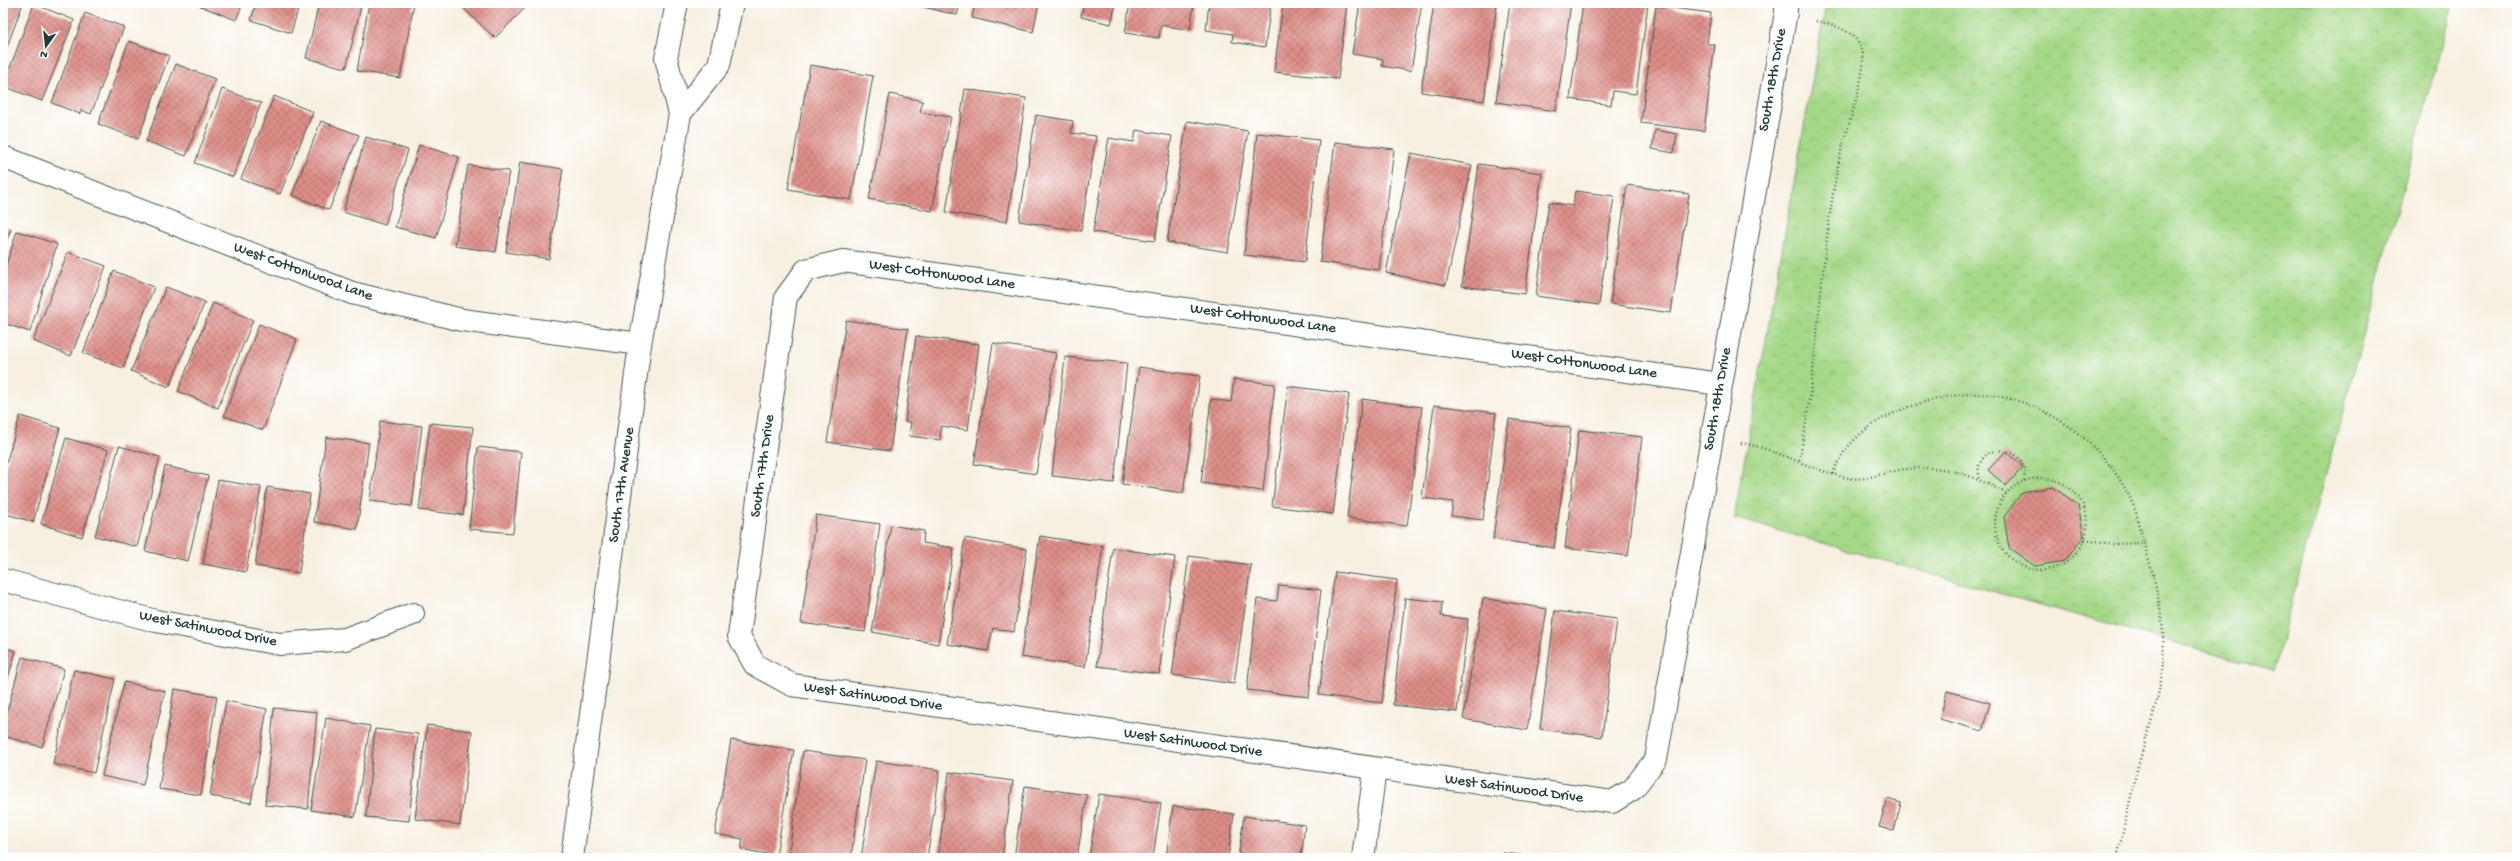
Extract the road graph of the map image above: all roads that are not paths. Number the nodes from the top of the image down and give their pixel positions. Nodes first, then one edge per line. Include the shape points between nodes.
1 (676, 3) edge
2 (732, 3) edge
3 (1786, 3) edge
4 (680, 114) junction
5 (3, 157) edge
6 (806, 270) joint
7 (640, 344) junction
8 (1720, 384) junction
9 (3, 580) edge
10 (413, 614) dead end
11 (755, 665) joint
12 (1375, 770) junction
13 (1633, 789) joint
14 (572, 858) edge
15 (1363, 858) edge

1 - 4 street, South 17th Avenue via 666,58
2 - 4 street, South 17th Avenue via 719,65
3 - 8 street, South 18th Drive
4 - 7 street, South 17th Avenue
5 - 7 street, West Cottonwood Lane via 352,293 462,320
6 - 8 street, West Cottonwood Lane via 842,261
6 - 11 street, South 17th Drive via 786,297 739,636
7 - 14 street, South 17th Avenue
8 - 13 street, South 18th Drive via 1656,759
9 - 10 street, West Satinwood Drive via 156,621 280,644 345,639
11 - 12 street, West Satinwood Drive via 792,685
12 - 13 street, West Satinwood Drive via 1612,802
12 - 15 street

